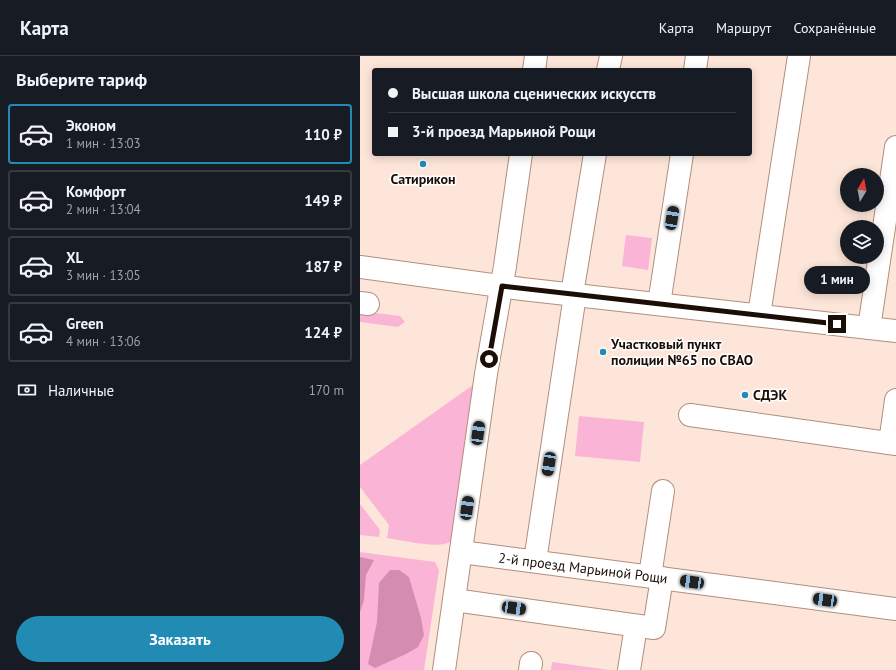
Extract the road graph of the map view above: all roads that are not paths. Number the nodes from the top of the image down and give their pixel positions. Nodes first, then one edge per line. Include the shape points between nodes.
1 (536, 56) edge
2 (610, 56) edge
3 (697, 56) edge
4 (799, 56) edge
5 (534, 68) edge
6 (608, 68) edge
7 (695, 68) edge
8 (896, 148) edge
9 (521, 156) edge
10 (595, 156) edge
11 (682, 156) edge
12 (360, 267) edge
13 (502, 286) junction
14 (574, 295) junction
15 (659, 304) junction
16 (759, 315) junction
17 (869, 328) junction
18 (896, 331) edge
19 (896, 400) edge
20 (690, 415) dead end
21 (893, 443) edge
22 (663, 492) dead end
23 (461, 552) junction
24 (535, 562) junction
25 (656, 577) junction
26 (454, 600) junction
27 (896, 609) edge
28 (636, 626) junction
29 (444, 670) edge
30 (629, 670) edge

1 - 5 street
2 - 6 street
3 - 7 street
4 - 16 street
8 - 17 street
9 - 13 street
10 - 14 street
11 - 15 street
12 - 13 street
13 - 14 street
13 - 23 street via 486,374
14 - 15 street
14 - 24 street
15 - 16 street
16 - 17 street
17 - 18 street
19 - 21 street
20 - 21 street
22 - 25 street
23 - 24 street, 2-й проезд Марьиной Рощи
23 - 26 street
24 - 25 street, 2-й проезд Марьиной Рощи
25 - 27 street, 2-й проезд Марьиной Рощи
25 - 28 street via 654,628
26 - 28 street
26 - 29 street
28 - 30 street

